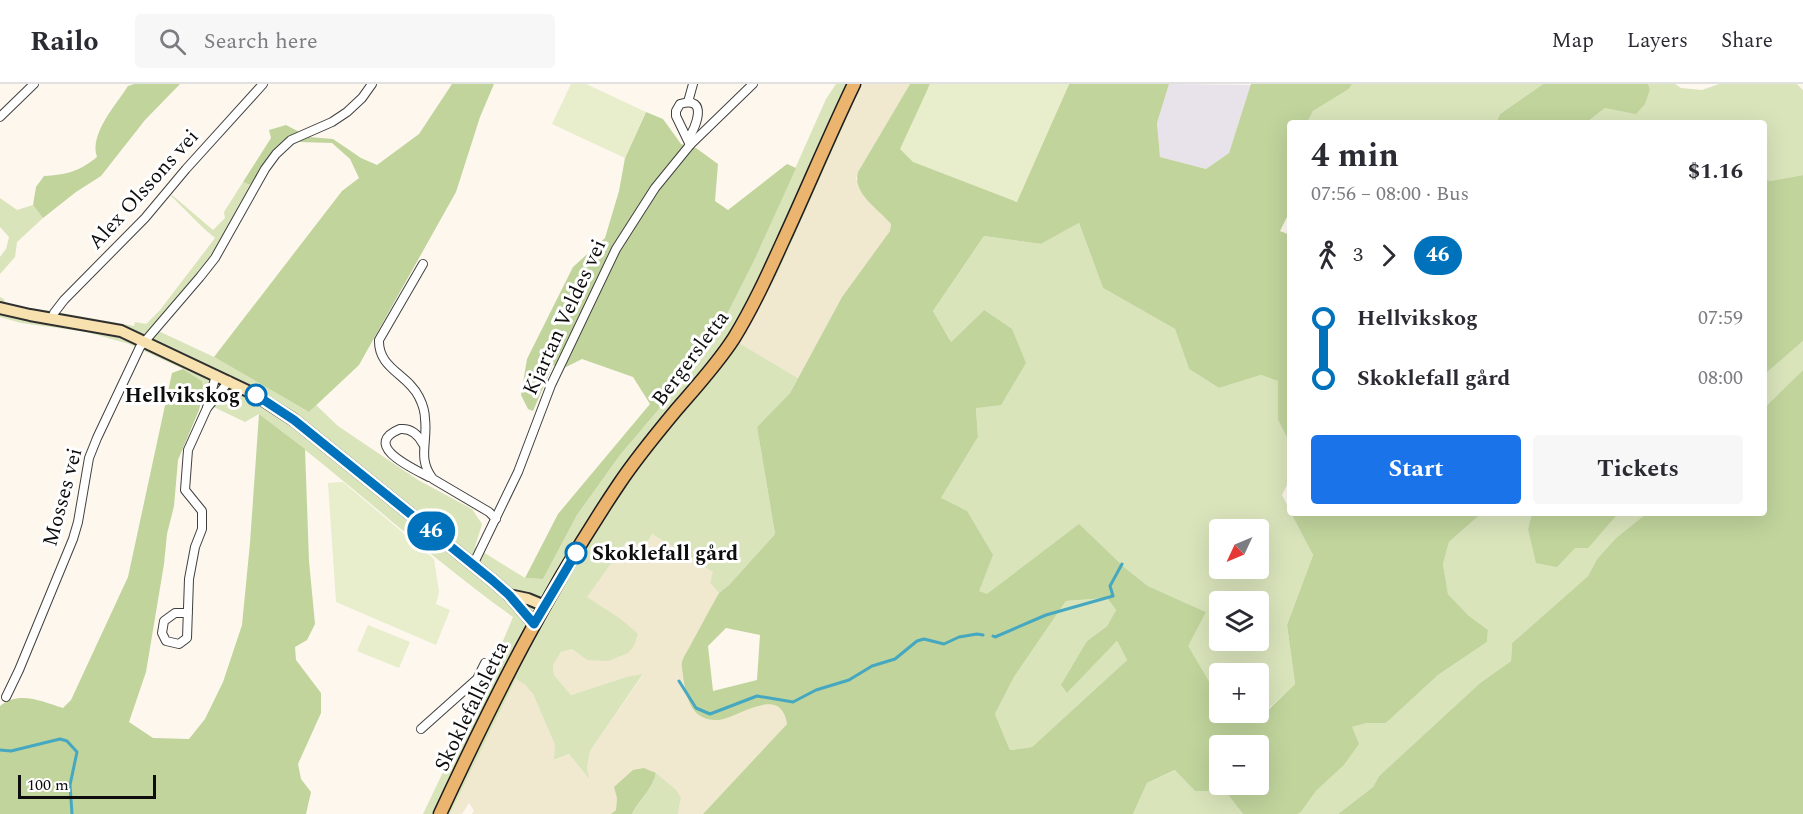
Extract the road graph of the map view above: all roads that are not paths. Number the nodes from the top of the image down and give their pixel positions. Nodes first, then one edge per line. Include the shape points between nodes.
1 (34, 84) edge
2 (262, 84) edge
3 (372, 84) edge
4 (693, 84) edge
5 (753, 84) edge
6 (854, 84) edge
7 (688, 102) junction
8 (0, 117) edge
9 (689, 142) junction
10 (423, 264) dead end
11 (0, 308) edge
12 (52, 319) junction
13 (145, 341) junction
14 (216, 375) junction
15 (229, 381) junction
16 (207, 408) junction
17 (424, 444) junction
18 (433, 479) junction
19 (496, 519) junction
20 (473, 565) junction
21 (509, 595) junction
22 (188, 613) junction
23 (539, 616) junction
24 (484, 663) dead end
25 (6, 697) dead end
26 (421, 729) dead end
27 (440, 814) edge

1 - 8 street
2 - 12 street, Alex Olssons vei via 145,218 64,300
3 - 13 street, Mosses vei via 347,112 291,140 276,154 215,258
4 - 7 street
5 - 9 street, Kjartan Veldes vei
6 - 23 main road, Bergersletta via 737,332 628,470
7 - 9 street, Kjartan Veldes vei via 695,105 699,116
7 - 9 street via 681,104 676,116
9 - 19 street, Kjartan Veldes vei via 610,259 550,385
10 - 17 street via 379,345 381,356 420,398 426,421
11 - 12 main road
12 - 13 main road via 121,331
13 - 14 main road
13 - 25 street, Mosses vei via 89,458 73,539
14 - 15 main road
14 - 16 street
15 - 16 street
15 - 20 main road via 294,420
16 - 22 street via 188,450 185,490 202,511 202,529 189,579
17 - 18 street via 426,471
17 - 18 street via 419,436 400,429 392,433 386,445 396,459
18 - 19 street
19 - 20 street, Kjartan Veldes vei
20 - 21 main road
21 - 23 main road
21 - 23 main road via 528,599
22 - 22 street via 187,638 179,644 166,641 162,633 164,621 175,613
23 - 27 main road, Skoklefallsletta
24 - 26 street via 477,679

